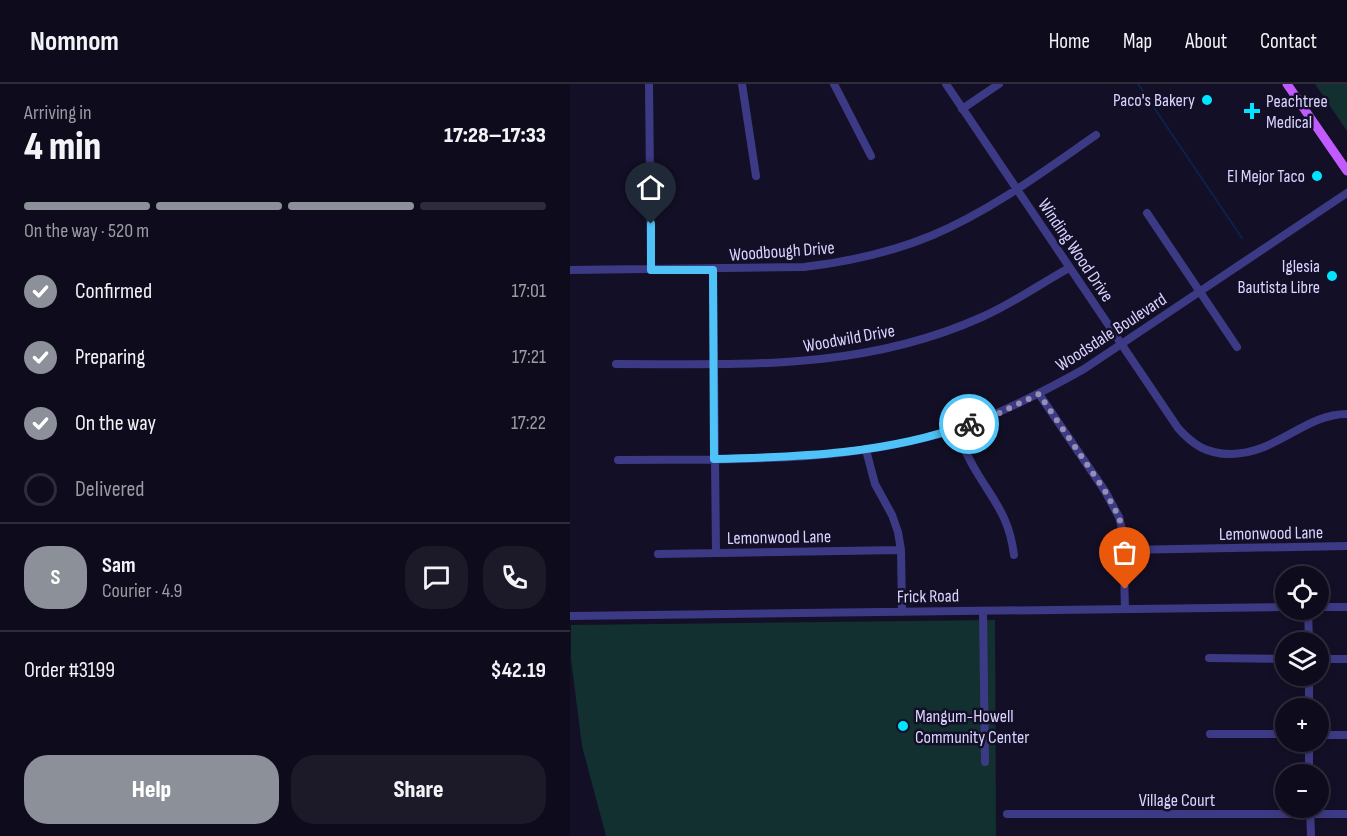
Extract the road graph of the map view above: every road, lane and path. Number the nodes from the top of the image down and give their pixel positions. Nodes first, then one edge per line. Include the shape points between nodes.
1 (649, 84) edge
2 (742, 84) edge
3 (834, 84) edge
4 (946, 84) edge
5 (999, 84) edge
6 (1287, 84) edge
7 (962, 109) junction
8 (1096, 135) dead end
9 (871, 156) dead end
10 (1347, 171) edge
11 (756, 176) dead end
12 (1017, 190) junction
13 (1347, 193) edge
14 (1147, 213) dead end
15 (1069, 268) junction
16 (570, 270) edge
17 (651, 270) junction
18 (713, 270) junction
19 (1201, 292) junction
20 (1123, 344) junction
21 (1237, 347) dead end
22 (616, 364) dead end
23 (713, 364) junction
24 (1039, 394) junction
25 (1347, 414) edge
26 (956, 429) junction
27 (866, 450) junction
28 (618, 459) dead end
29 (714, 459) junction
30 (1347, 546) edge
31 (901, 550) junction
32 (1124, 550) junction
33 (716, 553) junction
34 (658, 554) dead end
35 (1014, 555) dead end
36 (1275, 607) edge
37 (1329, 607) edge
38 (1347, 607) edge
39 (1125, 609) junction
40 (982, 610) junction
41 (902, 612) junction
42 (570, 616) edge
43 (1209, 658) dead end
44 (1275, 659) edge
45 (1329, 659) edge
46 (1347, 659) edge
47 (1210, 734) dead end
48 (1275, 734) edge
49 (1329, 735) edge
50 (1347, 735) edge
51 (985, 762) dead end
52 (1275, 811) edge
53 (1329, 813) edge
54 (1006, 814) dead end
55 (1347, 814) edge
56 (1310, 818) edge
57 (1311, 836) edge

1 - 17 street
2 - 11 street
3 - 9 street
4 - 7 street, Winding Wood Drive
5 - 7 street
6 - 10 main road
7 - 12 street, Winding Wood Drive
8 - 12 street, Woodbough Drive
12 - 15 street, Winding Wood Drive
12 - 18 street, Woodbough Drive via 932,235 840,263
13 - 19 street, Woodsdale Boulevard
14 - 19 street
15 - 20 street, Winding Wood Drive
15 - 23 street, Woodwild Drive via 983,317 875,352 770,364
16 - 17 street, Woodbough Drive
17 - 18 street, Woodbough Drive
18 - 23 street
19 - 20 street, Woodsdale Boulevard
19 - 21 street
20 - 24 street, Woodsdale Boulevard
20 - 25 street, Winding Wood Drive via 1178,428 1198,447 1212,452 1256,451 1322,418
22 - 23 street, Woodwild Drive
23 - 29 street
24 - 26 street, Woodsdale Boulevard
24 - 32 street via 1113,504
26 - 27 street, Woodsdale Boulevard
26 - 35 street via 976,471 1007,519
27 - 29 street, Woodsdale Boulevard
27 - 31 street via 874,484 892,515
28 - 29 street, Woodsdale Boulevard
29 - 33 street
30 - 32 street, Lemonwood Lane
31 - 33 street, Lemonwood Lane
31 - 41 street
32 - 39 street
33 - 34 street, Lemonwood Lane
36 - 39 street, Frick Road
37 - 38 street
39 - 40 street, Frick Road
40 - 41 street, Frick Road
40 - 51 street
41 - 42 street, Frick Road
43 - 44 street
45 - 46 street
47 - 48 street
49 - 50 street
52 - 54 street, Village Court
53 - 55 street, Village Court
56 - 57 street

